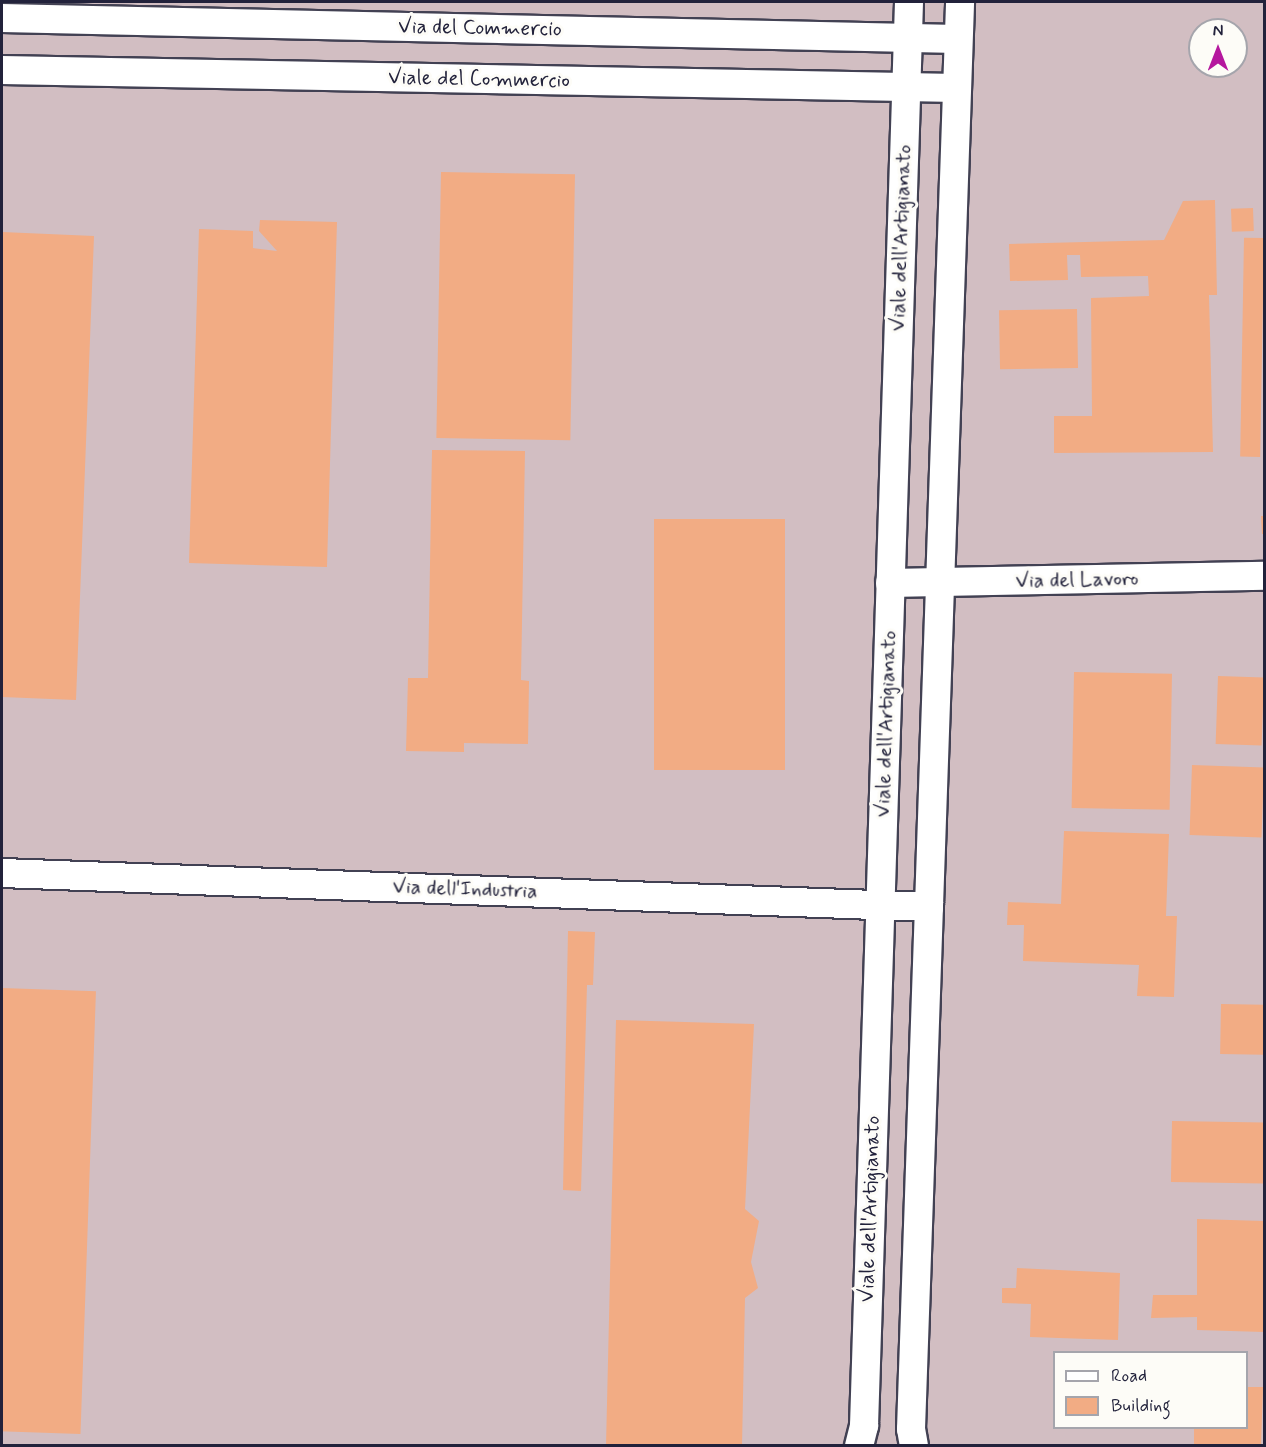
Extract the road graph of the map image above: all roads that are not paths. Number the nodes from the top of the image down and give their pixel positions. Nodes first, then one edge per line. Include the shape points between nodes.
1 (909, 2) edge
2 (960, 2) edge
3 (2, 18) edge
4 (908, 37) junction
5 (958, 39) junction
6 (2, 70) edge
7 (906, 88) junction
8 (957, 88) junction
9 (1264, 576) edge
10 (890, 583) junction
11 (940, 583) junction
12 (2, 873) edge
13 (880, 903) junction
14 (929, 907) junction
15 (859, 1446) edge
16 (914, 1446) edge

1 - 4 street, Viale dell'Artigianato
2 - 5 street
3 - 4 street, Via del Commercio
4 - 5 street, Via del Commercio
4 - 7 street, Viale dell'Artigianato
5 - 8 street
6 - 7 street, Viale del Commercio
7 - 8 street, Viale del Commercio
7 - 10 street, Viale dell'Artigianato
8 - 11 street
9 - 11 street, Via del Lavoro
10 - 11 street, Via del Lavoro
10 - 13 street, Viale dell'Artigianato
11 - 14 street
12 - 13 street, Via dell'Industria
13 - 14 street, Via dell'Industria
13 - 15 street, Viale dell'Artigianato via 864,1426
14 - 16 street via 911,1428

